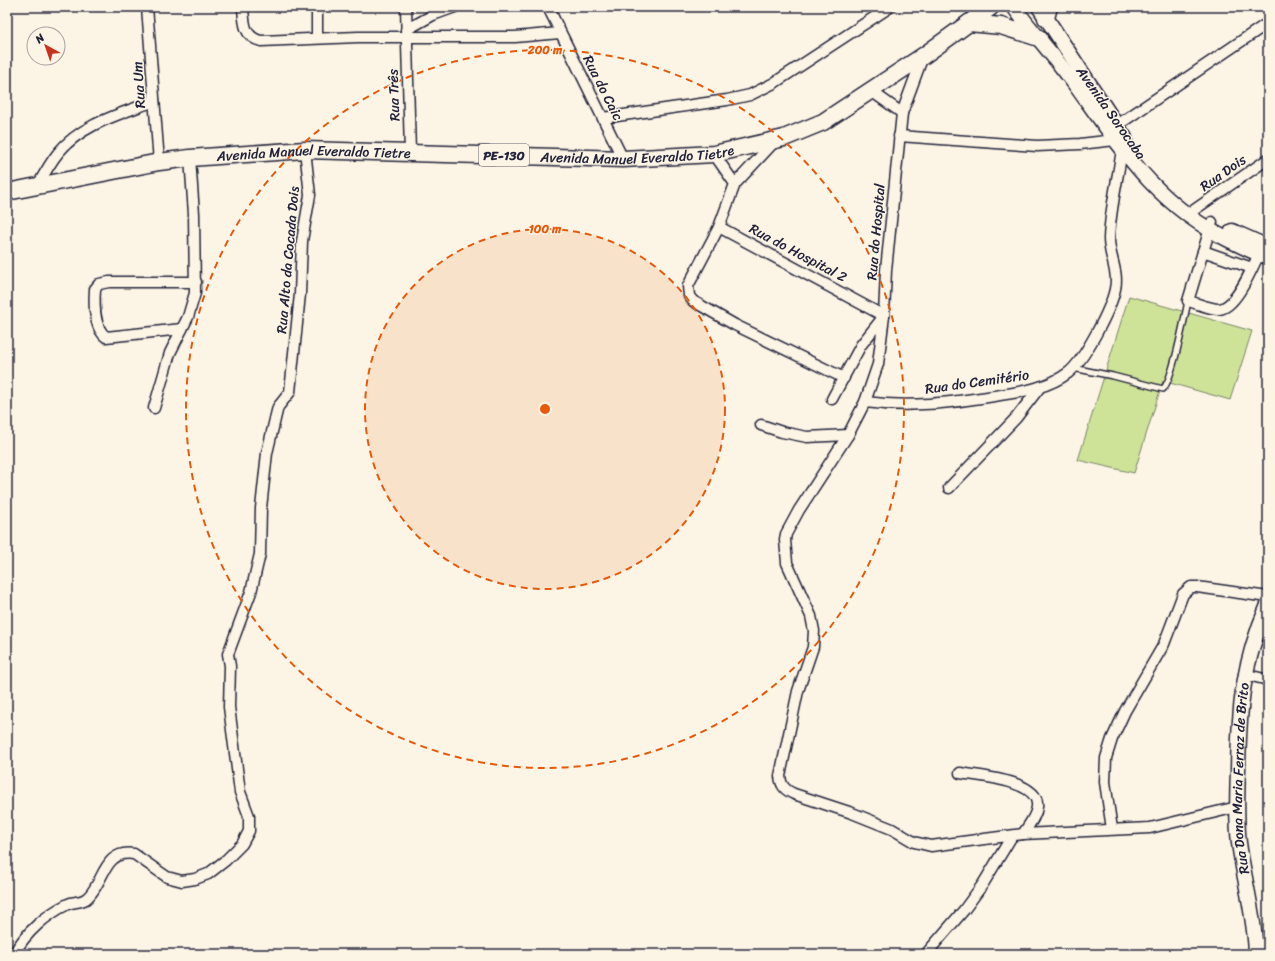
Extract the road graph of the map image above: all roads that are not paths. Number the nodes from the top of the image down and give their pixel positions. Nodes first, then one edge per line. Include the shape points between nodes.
1 (147, 7) edge
2 (243, 7) edge
3 (317, 7) edge
4 (406, 7) edge
5 (455, 7) edge
6 (548, 7) edge
7 (890, 7) edge
8 (991, 7) edge
9 (1014, 7) edge
10 (1045, 11) edge
11 (969, 23) junction
12 (1268, 23) edge
13 (406, 33) junction
14 (560, 33) junction
15 (317, 38) junction
16 (1039, 38) junction
17 (923, 56) junction
18 (872, 91) junction
19 (154, 101) junction
20 (902, 113) junction
21 (603, 118) junction
22 (1116, 126) junction
23 (899, 136) junction
24 (776, 140) junction
25 (1119, 145) junction
26 (305, 150) junction
27 (410, 152) junction
28 (714, 154) junction
29 (190, 158) junction
30 (623, 159) junction
31 (1268, 159) edge
32 (159, 162) junction
33 (735, 184) junction
34 (38, 185) junction
35 (7, 192) edge
36 (1192, 213) junction
37 (1210, 226) junction
38 (719, 227) junction
39 (1203, 250) junction
40 (1265, 253) edge
41 (1252, 268) junction
42 (196, 282) junction
43 (1188, 301) junction
44 (884, 316) junction
45 (182, 329) junction
46 (1073, 368) junction
47 (844, 378) junction
48 (1040, 387) junction
49 (832, 399) dead end
50 (865, 402) junction
51 (154, 408) dead end
52 (761, 425) dead end
53 (848, 435) junction
54 (949, 488) dead end
55 (1268, 597) edge
56 (1268, 605) edge
57 (1244, 674) junction
58 (1268, 680) edge
59 (960, 773) dead end
60 (1237, 806) junction
61 (1112, 829) junction
62 (1023, 834) junction
63 (1012, 836) junction
64 (1260, 948) edge
65 (14, 954) edge
66 (926, 954) edge

1 - 19 street, Rua Um
2 - 15 street via 249,36 261,41
3 - 15 street
4 - 13 street, Rua Três
5 - 13 street via 433,15
6 - 14 street, Rua do Caic
7 - 21 street via 774,83 750,95
8 - 11 main road, Avenida Manuel Everaldo Tietre / PE-130
9 - 16 street, Avenida Sorocaba
10 - 22 street, Avenida Sorocaba
11 - 16 main road via 997,26
11 - 17 main road, Avenida Manuel Everaldo Tietre / PE-130
12 - 22 street
13 - 14 street via 515,37
13 - 15 street
13 - 27 street, Rua Três
14 - 21 street, Rua do Caic
16 - 25 street, Avenida Sorocaba
17 - 18 main road, Avenida Manuel Everaldo Tietre / PE-130
17 - 20 street, Rua do Hospital
18 - 20 street
18 - 24 main road, Avenida Manuel Everaldo Tietre / PE-130 via 824,122
19 - 32 street, Rua Um
19 - 34 street via 77,135 57,154
20 - 23 street, Rua do Hospital
21 - 30 street, Rua do Caic
22 - 36 street, Avenida Sorocaba via 1140,158
23 - 25 street, Avenida Sorocaba via 1037,146
23 - 44 street, Rua do Hospital
24 - 28 main road, Avenida Manuel Everaldo Tietre / PE-130
24 - 33 street
25 - 36 street, Avenida Sorocaba via 1160,192
25 - 46 street, Rua do Cemitério via 1110,238 1116,274 1115,291 1083,356
26 - 27 main road, Avenida Manuel Everaldo Tietre / PE-130
26 - 29 main road, Avenida Manuel Everaldo Tietre / PE-130
26 - 65 street, Rua Alto da Cocada Dois via 310,195 302,241 300,294 290,394 277,410 261,508 261,546 258,562 251,592 228,654 229,707 238,783 249,816 247,837 235,852 215,869 202,877 188,880 173,879 160,874 134,854 115,858 107,864 89,896 82,901 66,905 49,916 29,934
27 - 30 main road, Avenida Manuel Everaldo Tietre / PE-130
28 - 30 main road, Avenida Manuel Everaldo Tietre / PE-130
28 - 33 street
29 - 32 main road, Avenida Manuel Everaldo Tietre / PE-130
29 - 42 street
31 - 36 street, Rua Dois
32 - 34 main road, Avenida Manuel Everaldo Tietre / PE-130
33 - 38 street
34 - 35 main road, Avenida Manuel Everaldo Tietre / PE-130
36 - 37 street
37 - 39 street
37 - 40 street
38 - 44 street, Rua do Hospital 2
38 - 47 street via 687,289 693,301 735,326
39 - 41 street
39 - 43 street
40 - 41 street
41 - 43 street via 1234,298 1224,307 1217,308
42 - 45 street via 193,305
42 - 45 street via 109,282 99,284 94,289 97,320 100,330 106,337
43 - 46 lane via 1169,378 1163,389
44 - 47 street via 867,336
44 - 50 street, Rua do Hospital via 878,364
45 - 51 street via 170,353
46 - 48 street, Rua do Cemitério
47 - 49 street
48 - 50 street, Rua do Cemitério via 939,404 903,406
48 - 54 street via 1013,422
50 - 53 street, Rua do Hospital
52 - 53 street via 806,437
53 - 63 street, Rua do Hospital via 786,534 787,563 814,631 811,654 798,691 780,776 782,784 794,794 852,813 922,844 931,846
55 - 61 street via 1197,587 1191,587 1184,592 1164,644 1125,711 1109,747 1105,782
56 - 57 street, Rua Dona Maria Ferraz de Brito via 1256,632
57 - 58 street
57 - 60 street, Rua Dona Maria Ferraz de Brito
59 - 62 street via 1008,781 1029,790 1035,798 1037,807
60 - 61 street, Rua do Hospital via 1150,828
60 - 64 street, Rua Dona Maria Ferraz de Brito via 1239,842
61 - 62 street, Rua do Hospital
62 - 63 street, Rua do Hospital
63 - 66 street via 964,910

